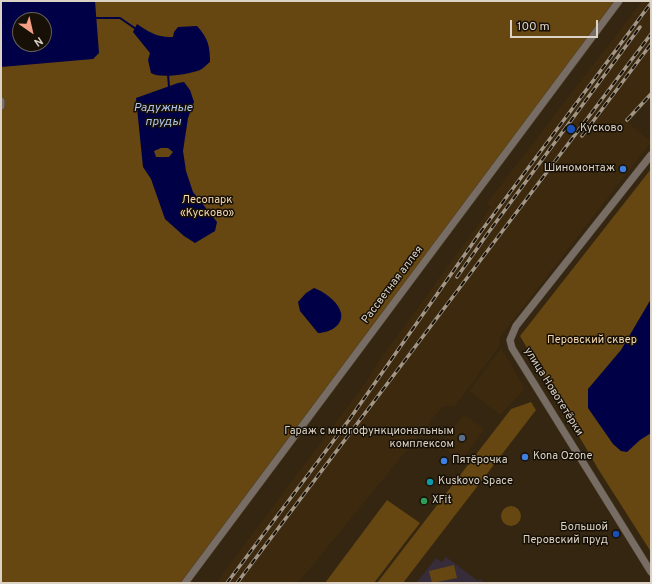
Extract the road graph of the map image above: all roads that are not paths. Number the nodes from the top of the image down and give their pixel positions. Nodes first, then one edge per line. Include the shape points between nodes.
1 (619, 1) edge
2 (1, 101) edge
3 (1, 106) edge
4 (651, 155) edge
5 (651, 572) edge
6 (185, 583) edge

1 - 6 street, Рассветная аллея
2 - 3 street
4 - 5 street, улица Новотетёрки via 516,326 510,340 512,348

